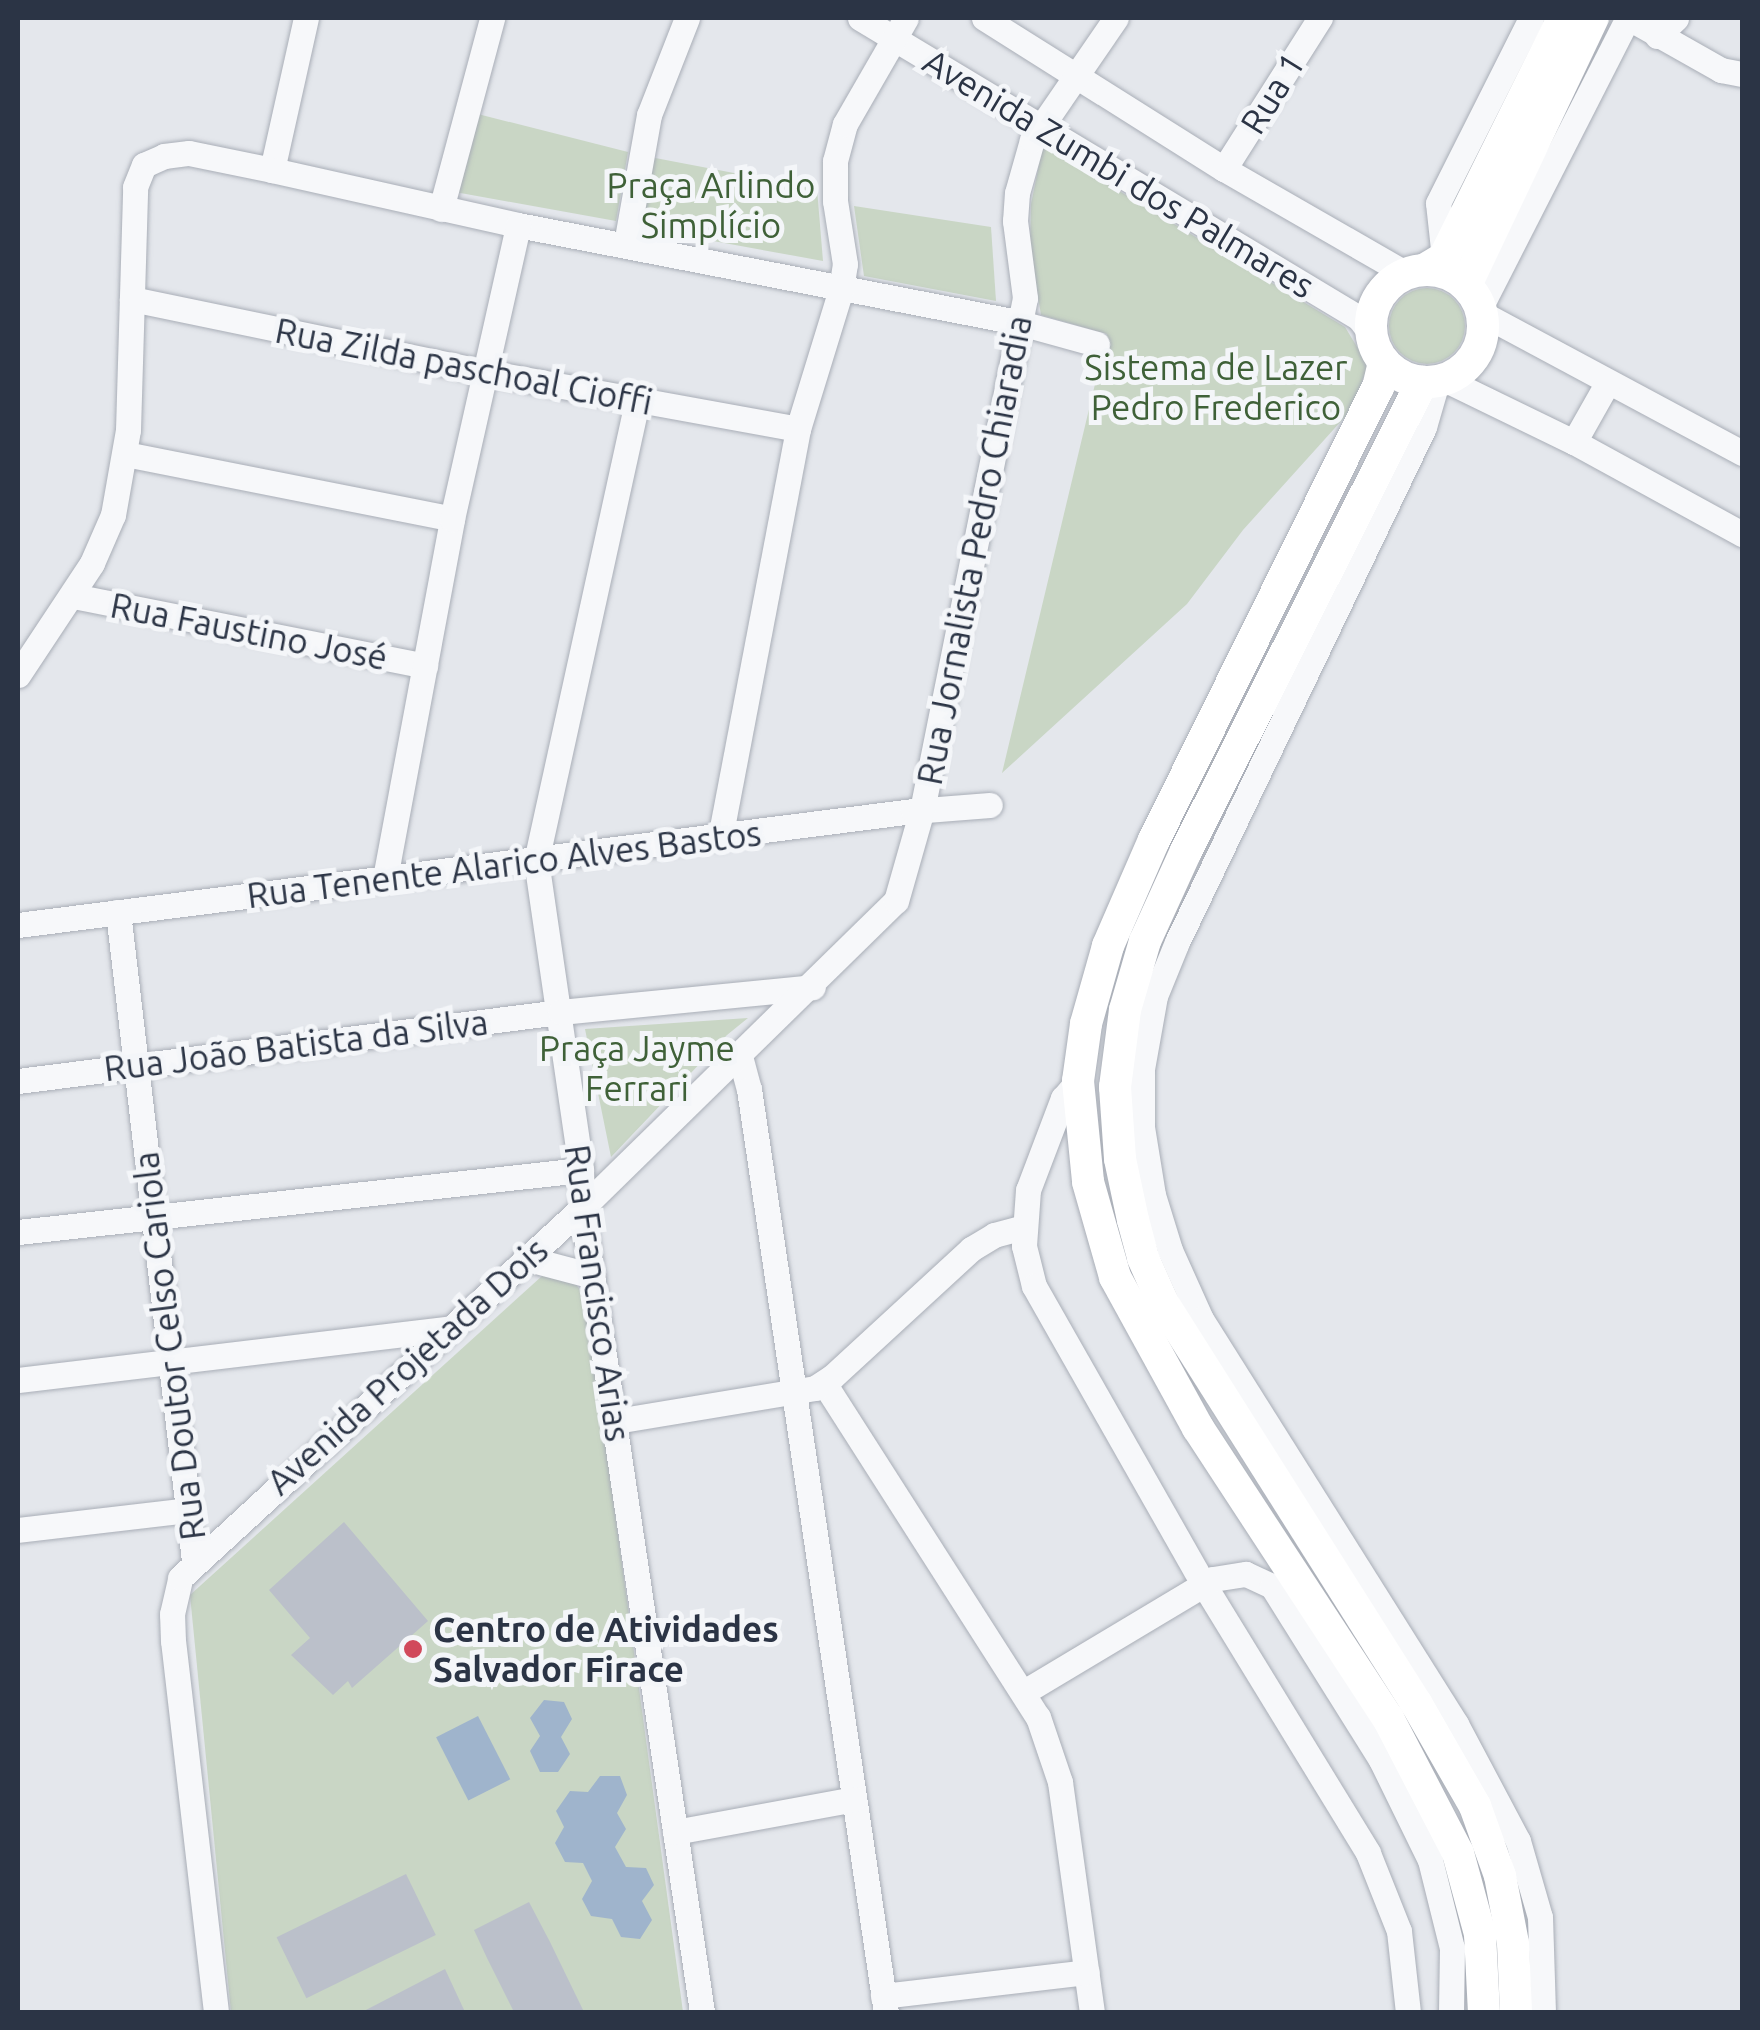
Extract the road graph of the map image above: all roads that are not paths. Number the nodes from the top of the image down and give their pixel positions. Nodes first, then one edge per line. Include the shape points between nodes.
1 (306, 18) edge
2 (492, 18) edge
3 (687, 18) edge
4 (860, 18) edge
5 (984, 18) edge
6 (1116, 18) edge
7 (1320, 18) edge
8 (1531, 18) edge
9 (1563, 18) edge
10 (1593, 18) edge
11 (1628, 18) edge
12 (1676, 18) edge
13 (900, 27) edge
14 (1657, 36) junction
15 (1079, 74) junction
16 (1742, 74) edge
17 (1042, 127) junction
18 (272, 170) junction
19 (1224, 170) junction
20 (441, 208) junction
21 (518, 225) junction
22 (626, 244) junction
23 (1426, 268) junction
24 (841, 288) junction
25 (132, 299) junction
26 (1476, 302) junction
27 (1016, 322) junction
28 (1096, 344) dead end
29 (1378, 348) junction
30 (486, 372) junction
31 (1434, 381) junction
32 (1608, 382) junction
33 (637, 402) junction
34 (798, 429) junction
35 (1574, 442) junction
36 (1742, 453) edge
37 (125, 454) junction
38 (452, 519) junction
39 (1742, 534) edge
40 (72, 596) junction
41 (425, 666) junction
42 (18, 675) edge
43 (990, 806) dead end
44 (922, 810) junction
45 (720, 838) junction
46 (536, 860) junction
47 (385, 878) junction
48 (118, 912) junction
49 (18, 925) edge
50 (813, 987) junction
51 (560, 1012) junction
52 (740, 1056) junction
53 (135, 1066) junction
54 (18, 1081) edge
55 (1078, 1081) junction
56 (581, 1170) junction
57 (582, 1208) junction
58 (154, 1215) junction
59 (1024, 1228) junction
60 (18, 1232) edge
61 (525, 1258) junction
62 (593, 1276) junction
63 (446, 1328) junction
64 (174, 1362) junction
65 (18, 1380) edge
66 (824, 1383) junction
67 (794, 1394) junction
68 (616, 1420) junction
69 (188, 1510) junction
70 (18, 1530) edge
71 (194, 1561) junction
72 (1288, 1569) junction
73 (1204, 1586) junction
74 (1310, 1646) junction
75 (1024, 1692) junction
76 (1381, 1760) junction
77 (1427, 1793) junction
78 (854, 1800) junction
79 (675, 1832) junction
80 (1087, 1972) junction
81 (884, 2004) edge
82 (216, 2012) edge
83 (702, 2012) edge
84 (1092, 2012) edge
85 (1408, 2012) edge
86 (1452, 2012) edge
87 (1484, 2012) edge
88 (1516, 2012) edge
89 (1542, 2012) edge

1 - 18 street
2 - 20 street
3 - 22 street via 649,114
4 - 13 street, Avenida Zumbi dos Palmares
5 - 15 street, Avenida Zumbi dos Palmares
6 - 15 street, Rua Jornalista Pedro Chiaradia
7 - 19 street, Rua 1
8 - 23 street via 1438,203
9 - 23 main road
10 - 26 main road
11 - 14 street
11 - 26 street
12 - 14 street
13 - 17 street, Avenida Zumbi dos Palmares
13 - 24 street via 845,124 835,161 845,264
14 - 16 street
15 - 17 street, Rua Jornalista Pedro Chiaradia
15 - 19 street, Avenida Zumbi dos Palmares
17 - 27 street, Rua Jornalista Pedro Chiaradia via 1017,194 1025,298
17 - 29 street, Avenida Zumbi dos Palmares via 1358,318
18 - 20 street
18 - 25 street via 189,154 144,164 135,187
19 - 23 street, Avenida Zumbi dos Palmares
20 - 21 street
21 - 22 street
21 - 30 street
22 - 24 street
23 - 26 main road
23 - 29 main road via 1383,292 1375,305
24 - 27 street
24 - 34 street
25 - 30 street, Rua Zilda paschoal Cioffi
25 - 37 street
26 - 31 main road via 1483,335 1472,360
26 - 32 street
27 - 28 street
27 - 44 street, Rua Jornalista Pedro Chiaradia
29 - 31 main road via 1394,372
29 - 55 main road via 1378,387 1108,946
30 - 33 street, Rua Zilda paschoal Cioffi
30 - 38 street
31 - 35 street
31 - 88 main road via 1145,941 1124,1010 1115,1087 1133,1220 1163,1304 1475,1806 1500,1876 1513,1943
31 - 89 street via 1424,427 1170,960 1145,1037 1142,1127 1153,1195 1201,1318 1456,1724 1518,1841 1540,1917
32 - 35 street
32 - 36 street
33 - 34 street, Rua Zilda paschoal Cioffi
33 - 46 street, Rua Francisco Arias
34 - 45 street
35 - 39 street
37 - 38 street
37 - 40 street via 113,515
38 - 41 street
40 - 41 street, Rua Faustino José
40 - 42 street
41 - 47 street
43 - 44 street, Rua Tenente Alarico Alves Bastos
44 - 45 street, Rua Tenente Alarico Alves Bastos
44 - 50 street, Avenida Projetada Dois via 896,901
45 - 46 street, Rua Tenente Alarico Alves Bastos
46 - 47 street, Rua Tenente Alarico Alves Bastos
46 - 51 street, Rua Francisco Arias
47 - 48 street, Rua Tenente Alarico Alves Bastos
48 - 49 street, Rua Tenente Alarico Alves Bastos
48 - 53 street, Rua Doutor Celso Cariola
50 - 51 street, Rua João Batista da Silva
50 - 52 street, Avenida Projetada Dois
51 - 53 street, Rua João Batista da Silva
51 - 56 street, Rua Francisco Arias
52 - 57 street, Avenida Projetada Dois
52 - 67 street
53 - 54 street, Rua João Batista da Silva
53 - 58 street, Rua Doutor Celso Cariola
55 - 59 street via 1063,1098 1028,1190
55 - 72 main road via 1088,1182 1115,1276 1198,1428
56 - 57 street, Rua Francisco Arias
56 - 58 street
57 - 61 street, Avenida Projetada Dois
57 - 62 street, Rua Francisco Arias
58 - 60 street
58 - 64 street, Rua Doutor Celso Cariola
59 - 66 street via 971,1249
59 - 73 street via 1042,1305
61 - 62 street
61 - 63 street, Avenida Projetada Dois
62 - 68 street, Rua Francisco Arias
63 - 64 street
63 - 71 street, Avenida Projetada Dois
64 - 65 street
64 - 69 street, Rua Doutor Celso Cariola
66 - 67 street
66 - 75 street
67 - 68 street
67 - 78 street
68 - 79 street, Rua Francisco Arias
69 - 70 street
69 - 71 street, Rua Doutor Celso Cariola
71 - 82 street, Rua Doutor Celso Cariola via 180,1578 172,1614
72 - 74 street
72 - 77 main road via 1388,1718
73 - 74 street via 1235,1573 1264,1580
73 - 75 street
73 - 85 street via 1380,1878 1399,1932
74 - 76 street
75 - 80 street via 1060,1782
76 - 77 street
76 - 86 street via 1440,1890 1452,1948
77 - 87 main road via 1458,1853 1480,1934
78 - 79 street
78 - 81 street
79 - 83 street, Rua Francisco Arias
80 - 81 street
80 - 84 street

